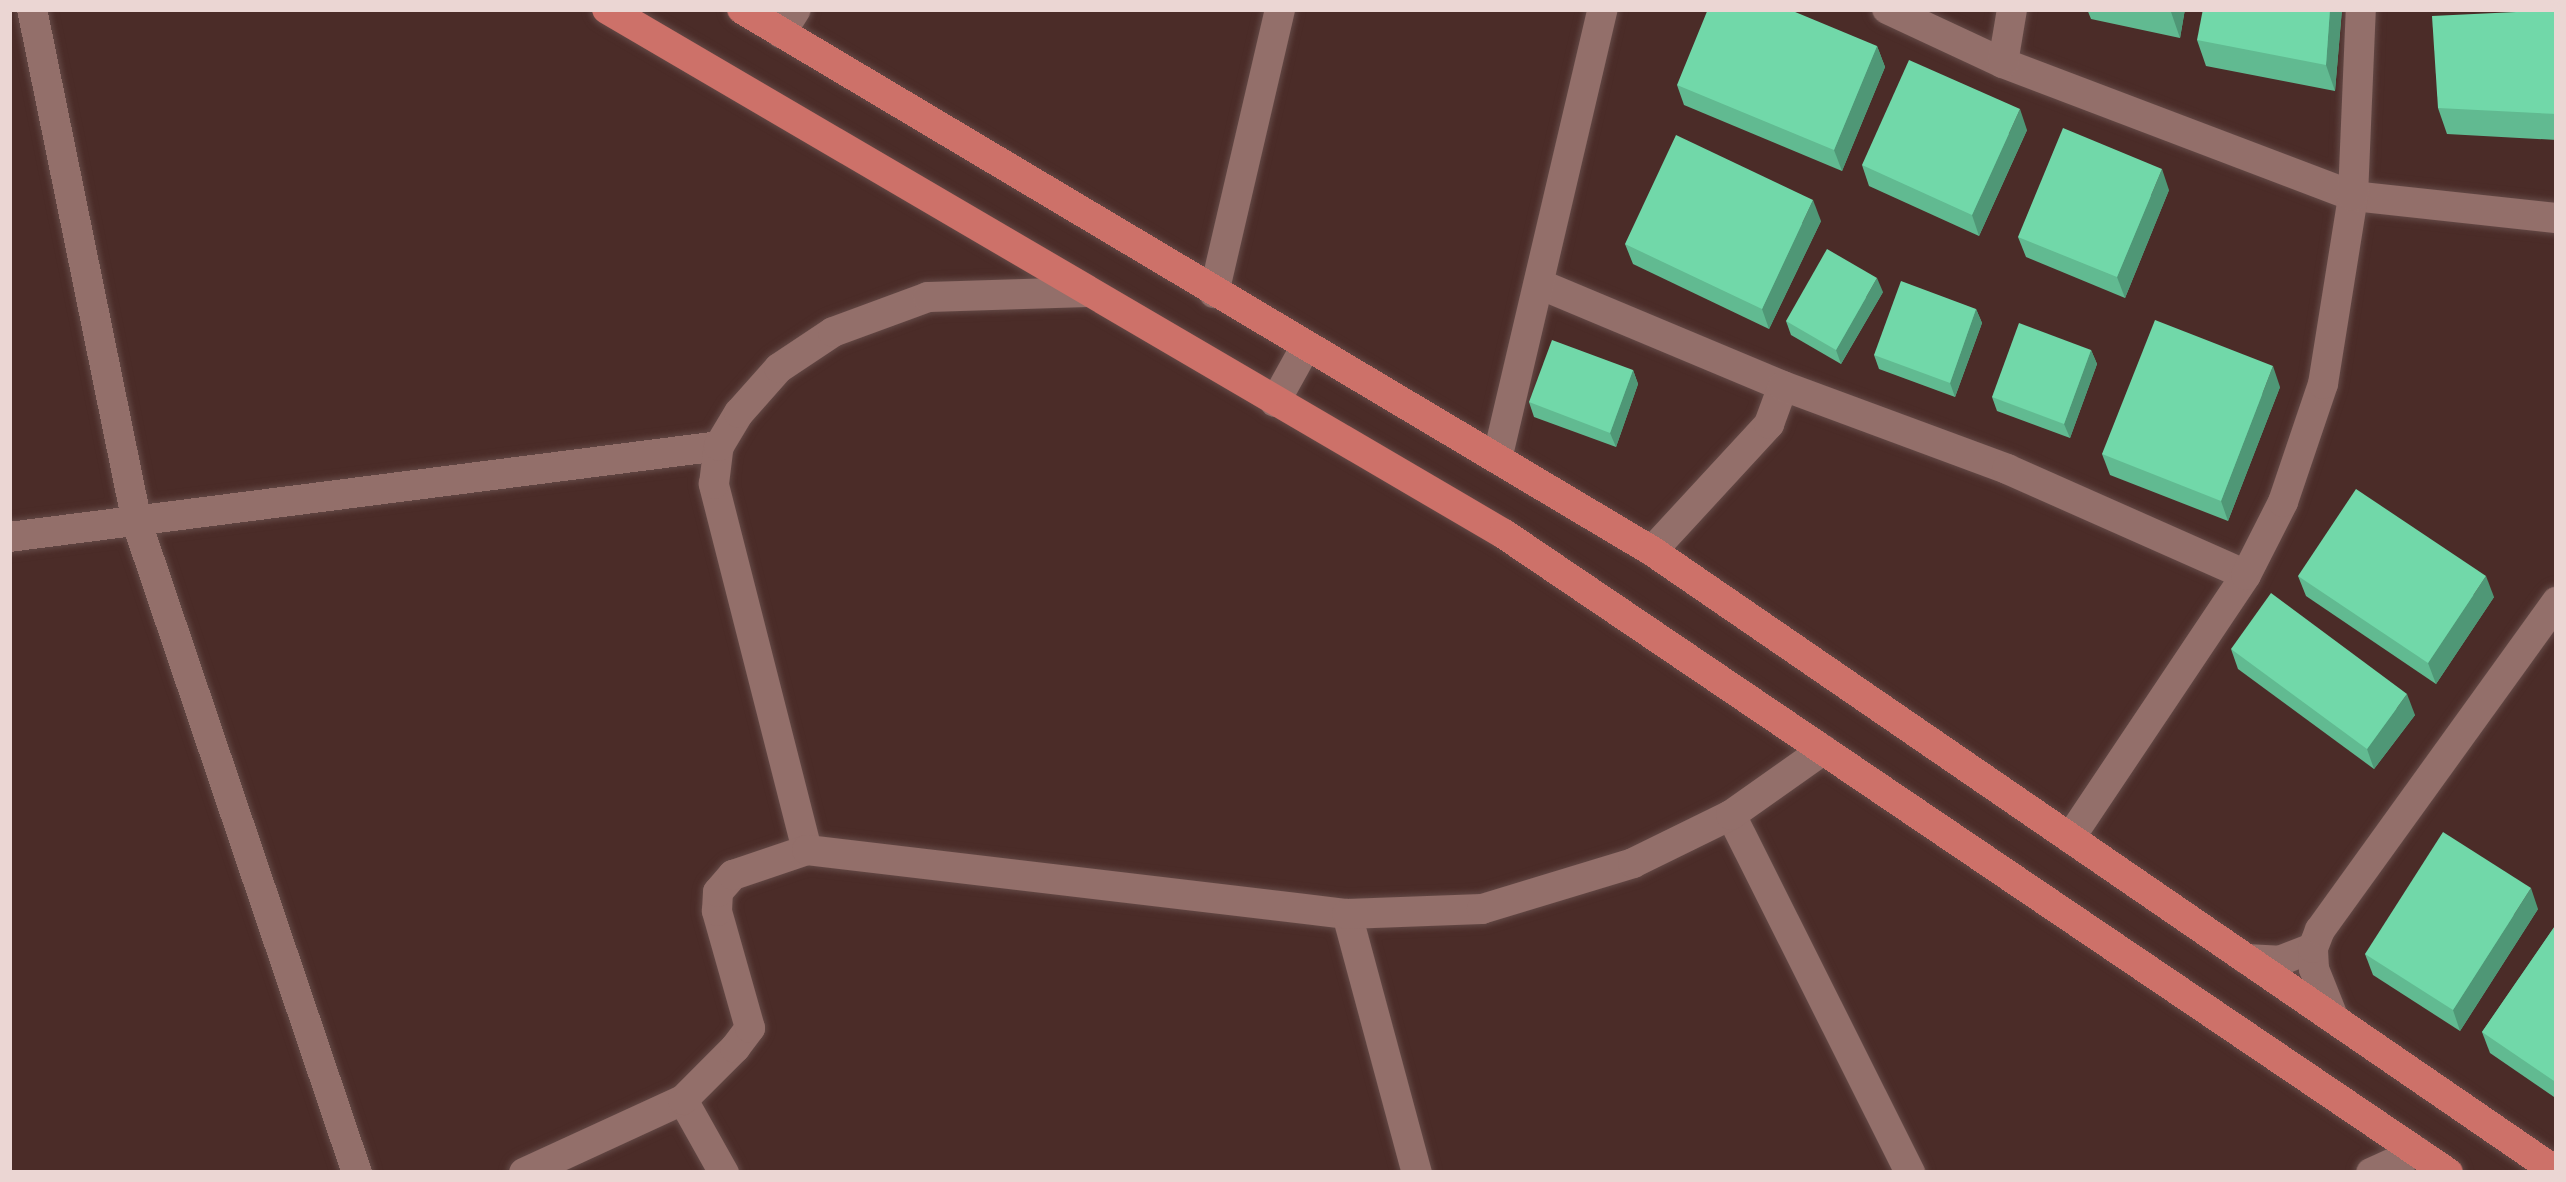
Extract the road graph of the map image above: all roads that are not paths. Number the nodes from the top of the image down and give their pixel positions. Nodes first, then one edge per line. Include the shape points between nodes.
1 (32, 9) edge
2 (607, 9) edge
3 (742, 9) edge
4 (1280, 9) edge
5 (1603, 9) edge
6 (1887, 9) edge
7 (2012, 9) edge
8 (2360, 9) edge
9 (788, 21) edge
10 (2003, 63) junction
11 (2353, 196) junction
12 (2557, 218) edge
13 (1539, 284) junction
14 (1088, 292) junction
15 (1214, 293) junction
16 (1306, 346) junction
17 (1783, 386) junction
18 (1275, 402) junction
19 (719, 446) junction
20 (1498, 455) junction
21 (137, 523) junction
22 (9, 537) edge
23 (1652, 551) junction
24 (2246, 575) junction
25 (2552, 623) edge
26 (1823, 750) junction
27 (1731, 815) junction
28 (2070, 838) junction
29 (807, 850) junction
30 (1347, 914) junction
31 (2313, 948) junction
32 (2246, 958) junction
33 (2334, 1019) junction
34 (682, 1100) junction
35 (2417, 1152) junction
36 (2557, 1172) edge
37 (357, 1173) edge
38 (524, 1173) edge
39 (724, 1173) edge
40 (1417, 1173) edge
41 (1910, 1173) edge
42 (2371, 1173) edge
43 (2448, 1173) edge

1 - 21 street
2 - 14 main road
3 - 9 main road
4 - 15 street
5 - 13 street
6 - 10 street
7 - 10 street
8 - 11 street
9 - 15 main road
10 - 11 street
11 - 12 street
11 - 24 street via 2323,384 2283,502
13 - 17 street
13 - 20 street
14 - 18 main road
14 - 19 street via 928,297 833,332 779,368
15 - 16 main road
16 - 18 street
16 - 20 main road
17 - 23 street via 1769,424
17 - 24 street via 2006,469
18 - 26 main road via 1504,534
19 - 21 street
19 - 29 street via 714,484
20 - 23 main road
21 - 22 street
21 - 37 street
23 - 28 main road
24 - 28 street
25 - 31 street via 2363,867
26 - 27 street
26 - 35 main road
27 - 30 street via 1633,863 1482,909
27 - 41 street
28 - 32 main road
29 - 30 street
29 - 34 street via 734,875 718,892 750,1028
30 - 40 street
31 - 32 street via 2279,961
31 - 33 street
32 - 33 main road
33 - 36 main road
34 - 38 street
34 - 39 street
35 - 42 street
35 - 43 main road

